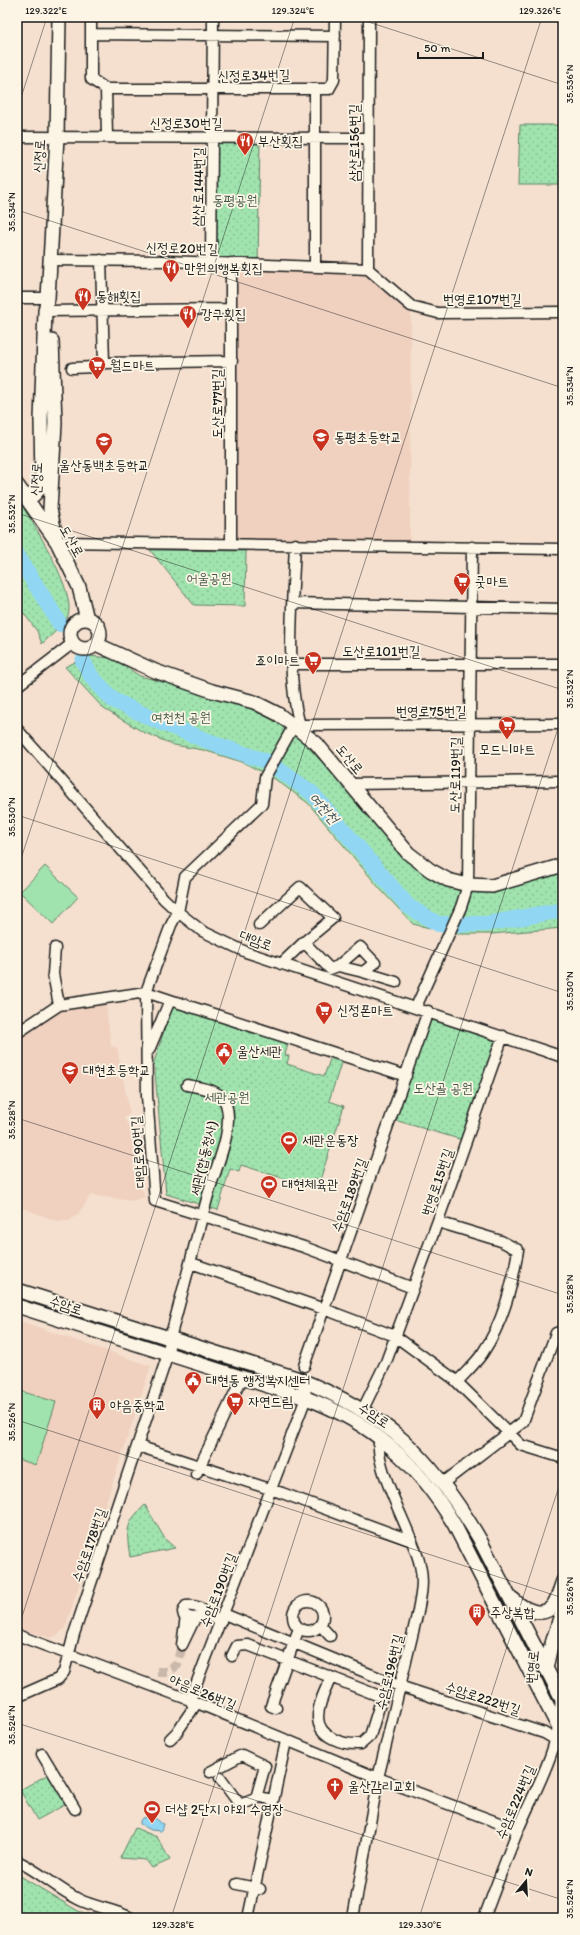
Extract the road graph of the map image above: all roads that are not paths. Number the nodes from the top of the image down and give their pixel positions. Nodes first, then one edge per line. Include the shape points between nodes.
1 (59, 17) edge
2 (91, 17) edge
3 (213, 17) edge
4 (335, 17) edge
5 (369, 17) edge
6 (91, 34) junction
7 (213, 35) junction
8 (335, 36) junction
9 (106, 88) junction
10 (315, 89) junction
11 (213, 90) junction
12 (17, 137) edge
13 (57, 137) junction
14 (106, 137) junction
15 (213, 137) junction
16 (315, 138) junction
17 (368, 138) junction
18 (49, 260) junction
19 (101, 260) junction
20 (211, 262) junction
21 (232, 263) junction
22 (315, 266) junction
23 (368, 269) junction
24 (17, 298) edge
25 (48, 306) junction
26 (232, 309) junction
27 (101, 310) junction
28 (563, 312) edge
29 (232, 361) junction
30 (104, 363) junction
31 (72, 368) dead end
32 (42, 486) junction
33 (20, 490) edge
34 (38, 516) junction
35 (57, 542) junction
36 (231, 544) junction
37 (295, 544) junction
38 (472, 547) junction
39 (563, 549) edge
40 (292, 603) junction
41 (471, 607) junction
42 (563, 609) edge
43 (87, 619) junction
44 (96, 644) junction
45 (68, 646) junction
46 (292, 664) junction
47 (563, 664) edge
48 (470, 665) junction
49 (17, 686) edge
50 (563, 724) edge
51 (470, 725) junction
52 (296, 726) junction
53 (17, 729) edge
54 (563, 781) edge
55 (469, 782) junction
56 (350, 784) junction
57 (563, 865) edge
58 (468, 885) junction
59 (178, 912) junction
60 (259, 925) dead end
61 (304, 942) junction
62 (55, 948) dead end
63 (281, 964) junction
64 (338, 966) junction
65 (363, 972) junction
66 (396, 982) dead end
67 (146, 992) junction
68 (170, 1000) junction
69 (59, 1004) junction
70 (416, 1007) junction
71 (428, 1011) junction
72 (17, 1033) edge
73 (503, 1036) junction
74 (147, 1056) junction
75 (563, 1057) edge
76 (406, 1076) junction
77 (187, 1085) dead end
78 (203, 1216) junction
79 (438, 1222) junction
80 (341, 1261) junction
81 (191, 1263) junction
82 (413, 1288) junction
83 (17, 1290) edge
84 (17, 1306) edge
85 (324, 1309) junction
86 (563, 1331) edge
87 (394, 1336) junction
88 (170, 1338) junction
89 (168, 1354) junction
90 (304, 1366) dead end
91 (242, 1378) junction
92 (296, 1378) junction
93 (457, 1382) junction
94 (306, 1398) junction
95 (363, 1409) junction
96 (509, 1433) junction
97 (380, 1438) junction
98 (138, 1446) junction
99 (563, 1458) edge
100 (198, 1469) junction
101 (443, 1482) junction
102 (271, 1489) junction
103 (412, 1541) junction
104 (563, 1581) edge
105 (508, 1593) junction
106 (563, 1608) edge
107 (206, 1615) junction
108 (223, 1617) junction
109 (320, 1625) junction
110 (299, 1628) junction
111 (17, 1635) edge
112 (330, 1636) dead end
113 (294, 1643) junction
114 (68, 1654) junction
115 (232, 1656) dead end
116 (288, 1661) junction
117 (546, 1667) junction
118 (331, 1677) junction
119 (399, 1686) junction
120 (562, 1694) edge
121 (17, 1697) edge
122 (190, 1700) junction
123 (548, 1706) junction
124 (276, 1708) dead end
125 (559, 1735) edge
126 (170, 1739) dead end
127 (289, 1742) junction
128 (42, 1754) dead end
129 (210, 1772) dead end
130 (220, 1778) dead end
131 (378, 1778) junction
132 (256, 1798) junction
133 (273, 1800) junction
134 (75, 1809) dead end
135 (518, 1830) junction
136 (17, 1861) edge
137 (237, 1884) dead end
138 (257, 1888) junction
139 (131, 1918) edge
140 (248, 1918) edge
141 (254, 1918) edge
142 (353, 1918) edge
143 (484, 1918) edge

1 - 13 main road, 신정로
2 - 6 street
3 - 7 street, 삼산로144번길
4 - 8 street, 신정로34번길
5 - 17 street, 삼산로156번길
6 - 7 street
6 - 9 street via 91,78
7 - 8 street
7 - 11 street, 삼산로144번길
8 - 10 street, 신정로34번길 via 334,80 329,89
9 - 11 street, 신정로34번길
9 - 14 street
10 - 11 street, 신정로34번길
10 - 16 street
11 - 15 street, 삼산로144번길
12 - 13 street, 신정로30번길
13 - 14 street, 신정로30번길
13 - 18 main road, 신정로
14 - 15 street, 신정로30번길
15 - 16 street, 신정로30번길
15 - 20 street, 삼산로144번길
16 - 17 street, 신정로30번길
16 - 22 street
17 - 23 street, 삼산로156번길
18 - 19 street, 신정로20번길
18 - 25 main road, 신정로
19 - 20 street, 신정로20번길
19 - 27 street
20 - 21 street, 신정로20번길
21 - 22 street, 신정로20번길
21 - 26 street, 도산로77번길
22 - 23 street, 신정로20번길
23 - 28 street, 번영로107번길 via 411,306 438,314
24 - 25 street
25 - 27 street
25 - 32 main road, 신정로 via 41,420
25 - 35 main road, 신정로 via 55,423 50,509
26 - 27 street
26 - 29 street, 도산로77번길
27 - 30 street
29 - 30 street
29 - 36 street, 도산로77번길
30 - 31 street via 94,368
32 - 33 main road, 신정로 via 34,495
32 - 34 main road
33 - 34 main road, 도산로
34 - 35 main road, 도산로
35 - 36 street
35 - 43 main road, 도산로 via 79,587
36 - 37 street
37 - 38 street
37 - 40 street
38 - 39 street
38 - 41 street, 도산로119번길
40 - 41 street
40 - 46 street
41 - 42 street
41 - 48 street, 도산로119번길
43 - 44 main road via 96,624 100,631
43 - 45 main road via 73,624
44 - 45 main road via 86,649
44 - 52 main road, 도산로 via 155,671 212,691 254,702
45 - 49 street
46 - 48 street, 도산로101번길
46 - 52 street
47 - 48 street
48 - 51 street, 도산로119번길
50 - 51 street, 번영로75번길
51 - 52 street, 번영로75번길
51 - 55 street, 도산로119번길
52 - 56 main road, 도산로 via 316,744
52 - 59 street, 대암로90번길 via 265,777 262,804 185,877
53 - 59 street, 대암로
54 - 55 street
55 - 56 street
55 - 58 street, 도산로119번길
56 - 58 main road, 도산로 via 408,853 448,880
57 - 58 main road, 도산로 via 492,886
58 - 70 street, 도산로119번길 via 461,907
59 - 63 street, 대암로 via 202,931 229,945
59 - 67 street, 대암로90번길
60 - 61 street via 300,887 333,918
61 - 63 street
61 - 64 street via 330,969
62 - 69 street via 53,974
63 - 70 street, 대암로
64 - 65 street
64 - 65 street via 360,947 375,963
65 - 66 street
67 - 68 street
67 - 69 street
67 - 74 street, 대암로90번길
68 - 74 street
68 - 76 street
69 - 72 street
70 - 71 street, 대암로
71 - 73 street, 대암로
71 - 76 street, 수암로189번길
73 - 75 street, 대암로
73 - 79 street, 번영로15번길
74 - 78 street, 대암로90번길 via 155,1201
76 - 80 street, 수암로189번길
77 - 78 street, 세관(합동청사) via 216,1092 226,1104 227,1122 222,1152
78 - 80 street, 대암로90번길
78 - 81 street
79 - 82 street, 번영로15번길
79 - 93 street via 500,1241 518,1250 507,1302 497,1328 481,1355
80 - 82 street, 대암로90번길
80 - 85 street, 수암로189번길
81 - 85 street
81 - 88 street
82 - 87 street, 번영로15번길
83 - 88 main road, 수암로
84 - 89 main road, 수암로
85 - 87 street
85 - 90 street, 수암로189번길
86 - 96 street via 556,1333 523,1422
87 - 93 street
87 - 95 street, 번영로15번길 via 386,1362
88 - 89 street, 수암로178번길
88 - 92 main road, 수암로
89 - 91 main road, 수암로
89 - 98 street, 수암로178번길
91 - 94 main road, 수암로
91 - 100 street
92 - 94 street via 305,1388
92 - 95 main road, 수암로
93 - 96 street
94 - 97 main road, 수암로 via 333,1408
94 - 102 street, 수암로190번길
95 - 101 main road, 수암로 via 402,1438
96 - 99 street via 521,1445
96 - 101 street
97 - 103 street, 수암로196번길 via 378,1444 382,1463
97 - 123 main road, 수암로 via 412,1466 440,1501 466,1546
98 - 100 street
98 - 114 street, 수암로178번길
100 - 102 street
101 - 105 main road, 수암로 via 479,1538
102 - 103 street
102 - 108 street, 수암로190번길
103 - 119 street, 수암로196번길 via 420,1562 422,1583 418,1611
104 - 105 main road via 553,1605 543,1612 523,1608
105 - 117 main road, 수암로
106 - 117 main road, 번영로
107 - 107 street, 수암로222번길 via 200,1608 190,1605 183,1610 183,1614 190,1617
107 - 108 street, 수암로222번길
108 - 113 street, 수암로222번길
108 - 122 street, 수암로190번길
109 - 110 street via 308,1631
109 - 110 street via 323,1616 320,1607 306,1602 295,1610 294,1620
109 - 112 street
110 - 113 street
111 - 114 street, 야음로26번길
113 - 116 street
113 - 119 street, 수암로222번길
114 - 121 street, 수암로178번길 via 64,1672 58,1679
114 - 122 street, 야음로26번길
115 - 116 street via 241,1644
116 - 118 street
116 - 124 street via 271,1706
117 - 120 main road, 수암로
117 - 123 main road, 번영로
118 - 118 street via 382,1697 370,1736 361,1744 347,1744 333,1739 320,1725 318,1716
119 - 125 street, 수암로222번길 via 544,1733
119 - 131 street, 수암로196번길
120 - 123 main road
120 - 125 street, 수암로224번길
122 - 126 street, 수암로190번길 via 194,1707
122 - 127 street, 야음로26번길
123 - 125 main road, 수암로
125 - 135 street, 수암로224번길
127 - 131 street, 야음로26번길
127 - 133 street
127 - 138 street
128 - 134 street
129 - 132 street via 242,1755 265,1766
130 - 132 street via 240,1805
131 - 135 street, 야음로26번길
131 - 142 street, 수암로196번길
132 - 133 street via 260,1796
133 - 138 street
135 - 143 street, 수암로224번길
136 - 139 street via 80,1900
137 - 138 street
138 - 140 street
138 - 141 street

